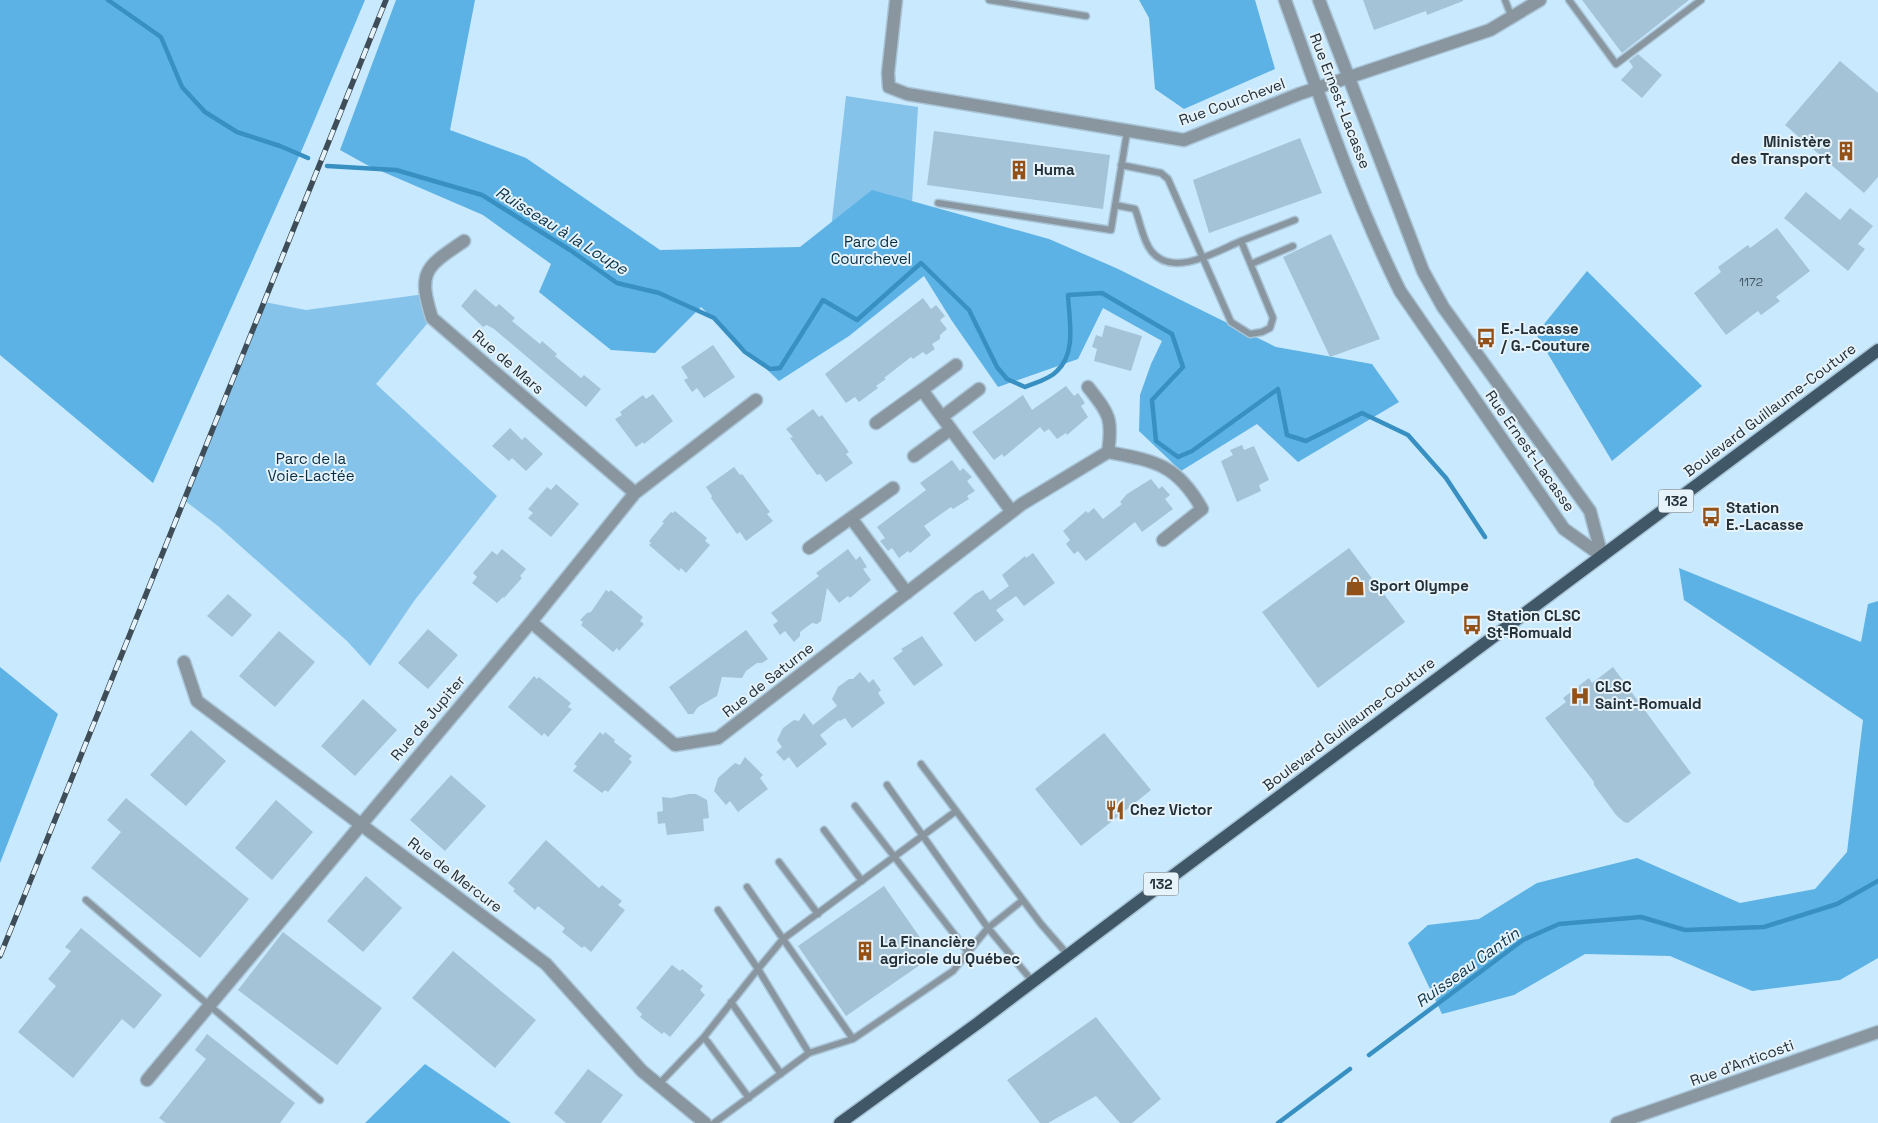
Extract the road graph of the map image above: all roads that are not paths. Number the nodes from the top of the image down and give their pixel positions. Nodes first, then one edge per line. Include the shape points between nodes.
1 (896, 0) edge
2 (989, 0) edge
3 (1285, 0) edge
4 (1319, 0) edge
5 (1505, 0) edge
6 (1540, 0) edge
7 (1569, 0) edge
8 (1701, 0) edge
9 (1086, 16) dead end
10 (1512, 18) junction
11 (1348, 78) junction
12 (1317, 89) junction
13 (1127, 132) junction
14 (1121, 165) junction
15 (938, 203) dead end
16 (1115, 205) junction
17 (1295, 220) dead end
18 (464, 241) dead end
19 (1241, 241) junction
20 (1292, 246) dead end
21 (1202, 257) junction
22 (1250, 264) junction
23 (1878, 350) edge
24 (956, 365) dead end
25 (1088, 387) dead end
26 (979, 389) dead end
27 (922, 390) junction
28 (756, 400) dead end
29 (942, 417) junction
30 (876, 423) dead end
31 (951, 429) junction
32 (1108, 452) junction
33 (914, 456) dead end
34 (893, 488) dead end
35 (635, 493) junction
36 (1017, 508) junction
37 (851, 518) junction
38 (1163, 540) dead end
39 (810, 548) dead end
40 (1602, 556) junction
41 (906, 593) junction
42 (531, 622) junction
43 (184, 662) dead end
44 (921, 764) dead end
45 (887, 785) dead end
46 (855, 806) dead end
47 (956, 811) junction
48 (361, 824) junction
49 (824, 830) dead end
50 (923, 836) junction
51 (895, 856) junction
52 (779, 862) dead end
53 (862, 881) junction
54 (747, 887) dead end
55 (86, 900) dead end
56 (1023, 900) junction
57 (718, 910) dead end
58 (818, 914) junction
59 (988, 928) junction
60 (783, 939) junction
61 (968, 952) junction
62 (1068, 955) junction
63 (758, 969) junction
64 (1033, 982) junction
65 (731, 1002) junction
66 (209, 1006) junction
67 (1878, 1032) edge
68 (704, 1037) junction
69 (853, 1039) junction
70 (809, 1053) junction
71 (781, 1074) junction
72 (147, 1080) dead end
73 (659, 1084) junction
74 (749, 1098) junction
75 (320, 1100) dead end
76 (705, 1123) edge
77 (714, 1123) edge
78 (840, 1123) edge
79 (1617, 1123) edge

1 - 13 street, Rue Courchevel via 889,87 907,94
2 - 9 lane
3 - 12 street, Rue Ernest-Lacasse
4 - 11 street, Rue Ernest-Lacasse
5 - 10 lane
6 - 10 street, Rue Courchevel
7 - 8 lane via 1616,64
10 - 11 street, Rue Courchevel via 1490,30
11 - 12 street, Rue Courchevel
11 - 40 street, Rue Ernest-Lacasse via 1434,293 1590,511
12 - 13 street, Rue Courchevel via 1184,140
12 - 40 street, Rue Ernest-Lacasse via 1400,291 1564,529
13 - 14 lane
14 - 16 lane
14 - 21 lane via 1161,173 1168,179
15 - 16 lane via 1111,230
16 - 21 lane via 1135,209 1150,251 1158,258 1180,263
17 - 19 lane
18 - 35 street, Rue de Mars via 432,263 424,294 432,318
19 - 21 lane
19 - 22 lane
20 - 22 lane
21 - 22 lane via 1231,322 1250,334 1270,328 1273,318
23 - 40 main road, Boulevard Guillaume-Couture / 132
24 - 27 street
25 - 32 street via 1104,406 1112,427
26 - 29 street
27 - 29 street
27 - 30 street
28 - 35 street, Rue de Jupiter
29 - 31 street
31 - 33 street
31 - 36 street
32 - 36 street, Rue de Saturne
32 - 38 street via 1152,460 1173,472 1195,497 1202,509
34 - 37 street
35 - 42 street, Rue de Jupiter
36 - 41 street, Rue de Saturne
37 - 39 street
37 - 41 street
40 - 62 main road, Boulevard Guillaume-Couture / 132
41 - 42 street, Rue de Saturne via 718,738 675,745
42 - 48 street, Rue de Jupiter
43 - 48 street, Rue de Mercure via 197,701
44 - 47 lane
45 - 50 lane
46 - 51 lane
47 - 50 lane
47 - 56 lane
48 - 66 street, Rue de Jupiter
48 - 73 street, Rue de Mercure via 546,964 642,1071
49 - 53 lane
50 - 51 lane
50 - 59 lane
51 - 53 lane
51 - 61 lane
52 - 58 lane
53 - 58 lane
54 - 60 lane
55 - 66 lane
56 - 59 lane
56 - 62 lane
57 - 63 lane
58 - 60 lane
59 - 61 lane
59 - 64 lane
60 - 63 lane
60 - 69 lane
61 - 69 lane via 953,971
62 - 64 main road, Boulevard Guillaume-Couture / 132
63 - 65 lane
63 - 70 lane
64 - 78 main road, Boulevard Guillaume-Couture / 132
65 - 68 lane
65 - 71 lane
66 - 72 street, Rue de Jupiter
66 - 75 lane
67 - 79 street, Rue d'Anticosti
68 - 73 lane
68 - 74 lane
69 - 70 lane
70 - 71 lane
71 - 74 lane
73 - 76 street, Rue de Mercure
74 - 77 lane

